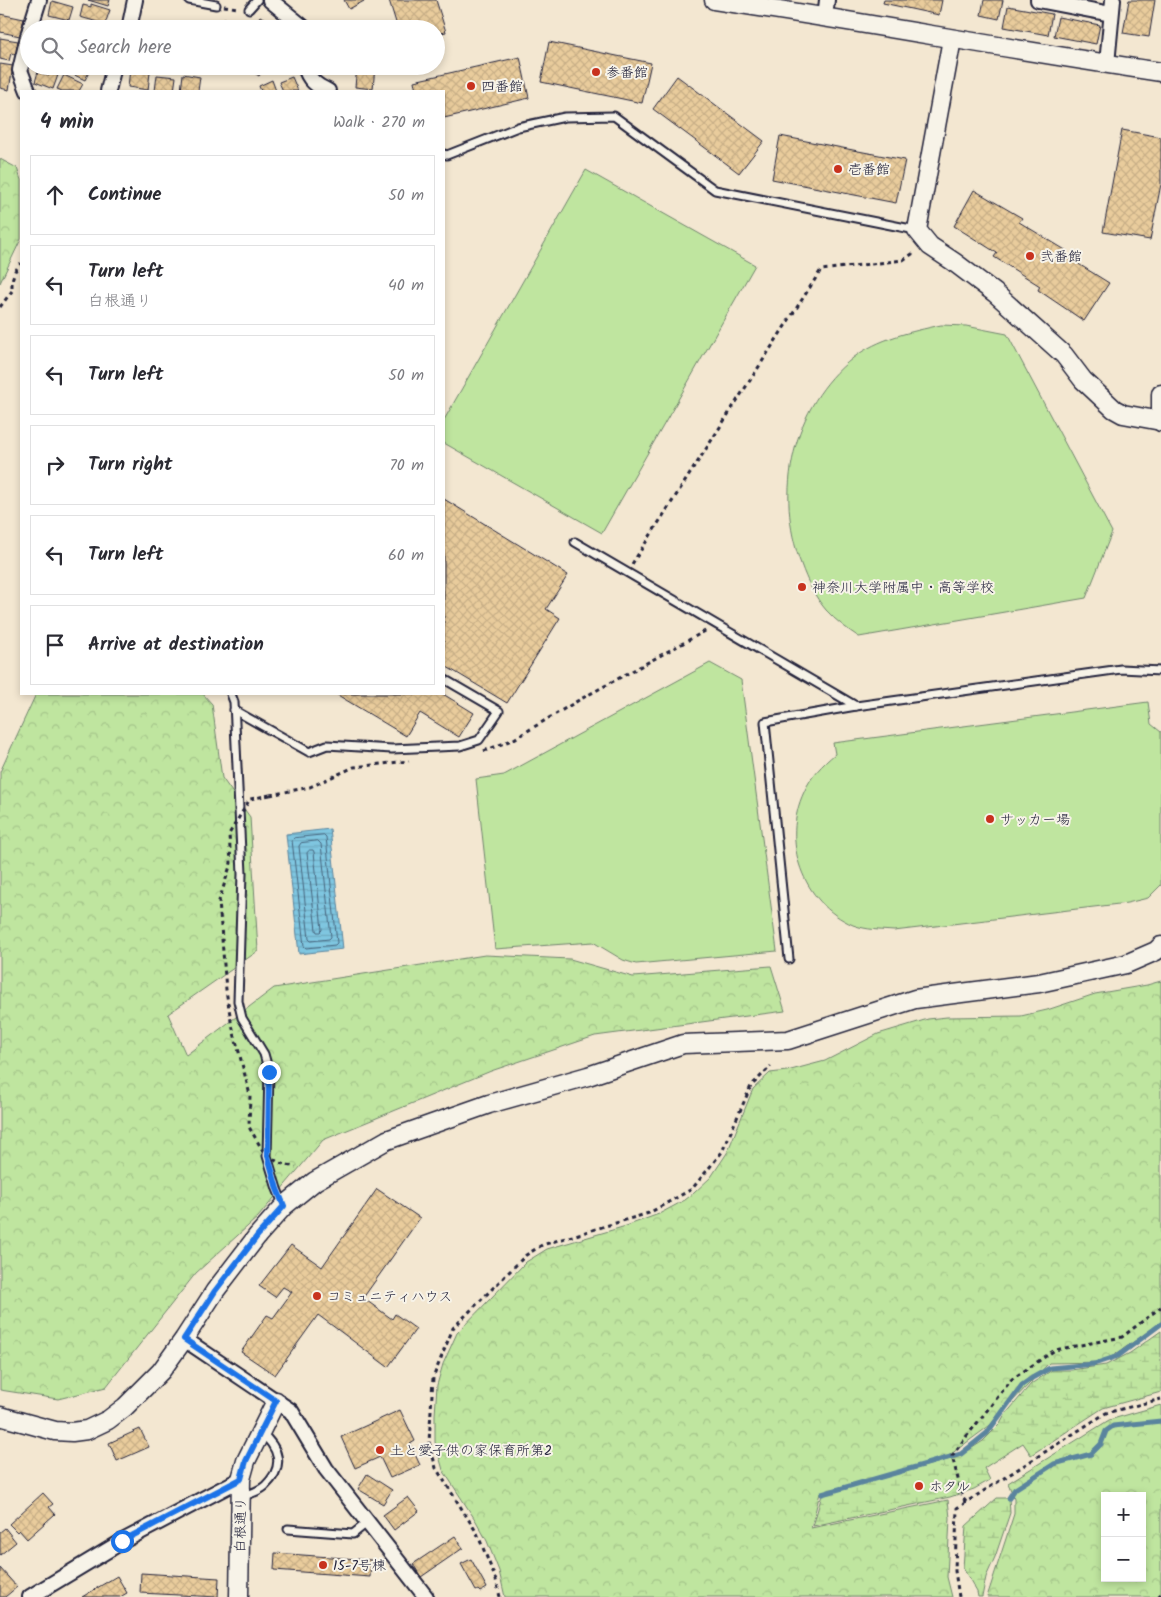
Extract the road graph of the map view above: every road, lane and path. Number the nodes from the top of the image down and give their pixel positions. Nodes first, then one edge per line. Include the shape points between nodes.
1 (39, 0) edge
2 (135, 0) edge
3 (189, 0) edge
4 (257, 0) edge
5 (271, 0) edge
6 (714, 0) edge
7 (1038, 0) edge
8 (216, 5) joint
9 (1112, 7) edge
10 (826, 8) edge
11 (249, 9) joint
12 (33, 20) edge
13 (131, 20) edge
14 (295, 20) edge
15 (952, 39) junction
16 (1107, 64) junction
17 (1161, 72) edge
18 (22, 75) edge
19 (112, 75) edge
20 (309, 75) edge
21 (28, 90) edge
22 (108, 90) edge
23 (326, 90) edge
24 (445, 154) edge
25 (922, 236) junction
26 (20, 264) edge
27 (0, 307) edge
28 (1161, 394) edge
29 (1161, 417) edge
30 (575, 542) dead end
31 (627, 572) junction
32 (1161, 671) edge
33 (445, 680) edge
34 (231, 695) edge
35 (856, 706) junction
36 (234, 710) junction
37 (270, 795) dead end
38 (1161, 946) edge
39 (789, 959) dead end
40 (771, 1066) dead end
41 (296, 1167) dead end
42 (284, 1206) junction
43 (1161, 1307) edge
44 (184, 1339) junction
45 (1161, 1398) edge
46 (276, 1401) junction
47 (0, 1416) edge
48 (260, 1432) junction
49 (241, 1479) junction
50 (240, 1497) junction
51 (965, 1500) junction
52 (368, 1522) junction
53 (288, 1529) dead end
54 (1161, 1594) edge
55 (30, 1597) edge
56 (239, 1597) edge
57 (426, 1597) edge
58 (500, 1597) edge
59 (959, 1597) edge
60 (1158, 1597) edge

1 - 12 street
2 - 13 street
3 - 8 lane
4 - 11 lane
5 - 14 street
6 - 10 street
7 - 9 street
8 - 11 path
9 - 16 street
10 - 15 street
15 - 16 street
15 - 25 street
16 - 17 street
18 - 21 street
19 - 22 street
20 - 23 street via 314,84
24 - 25 lane via 518,127 565,117 614,116 715,190
25 - 29 street via 930,246 995,293 1064,355 1083,380 1114,410 1123,414
25 - 31 path via 903,260 822,270
26 - 27 path via 14,271 12,291
28 - 29 street
30 - 31 lane
31 - 35 lane
32 - 35 lane via 1121,669
33 - 36 lane via 499,711 479,740 460,746 392,749 327,745 309,752
34 - 36 lane
35 - 39 lane via 765,722
36 - 42 lane via 242,874 238,1001 242,1018 264,1054 269,1072 268,1156
37 - 41 path, bridge via 250,798 229,834 231,862 219,901 226,990 250,1095 249,1127 263,1150 279,1163
38 - 42 street via 1126,964 1039,983 915,999 788,1040 682,1044 588,1076 489,1104 387,1140 315,1180
40 - 58 path via 751,1086 722,1152 692,1190 649,1214 542,1245 526,1255 453,1328 433,1378 429,1442 436,1468 477,1533
42 - 44 street via 215,1291
43 - 51 path via 1122,1337 1055,1350 1012,1379 952,1456
44 - 46 street
44 - 47 street via 161,1371 125,1407 87,1430 55,1431
45 - 51 path via 1106,1413
46 - 48 street, 白根通り
46 - 52 street via 291,1411 326,1468
48 - 49 street, 白根通り
48 - 50 lane via 278,1452 276,1472 264,1487
49 - 50 street, 白根通り
49 - 55 street via 122,1541
50 - 56 street, 白根通り
51 - 59 path via 957,1508 956,1523 955,1571
52 - 53 lane via 353,1534
52 - 57 street
54 - 60 path

